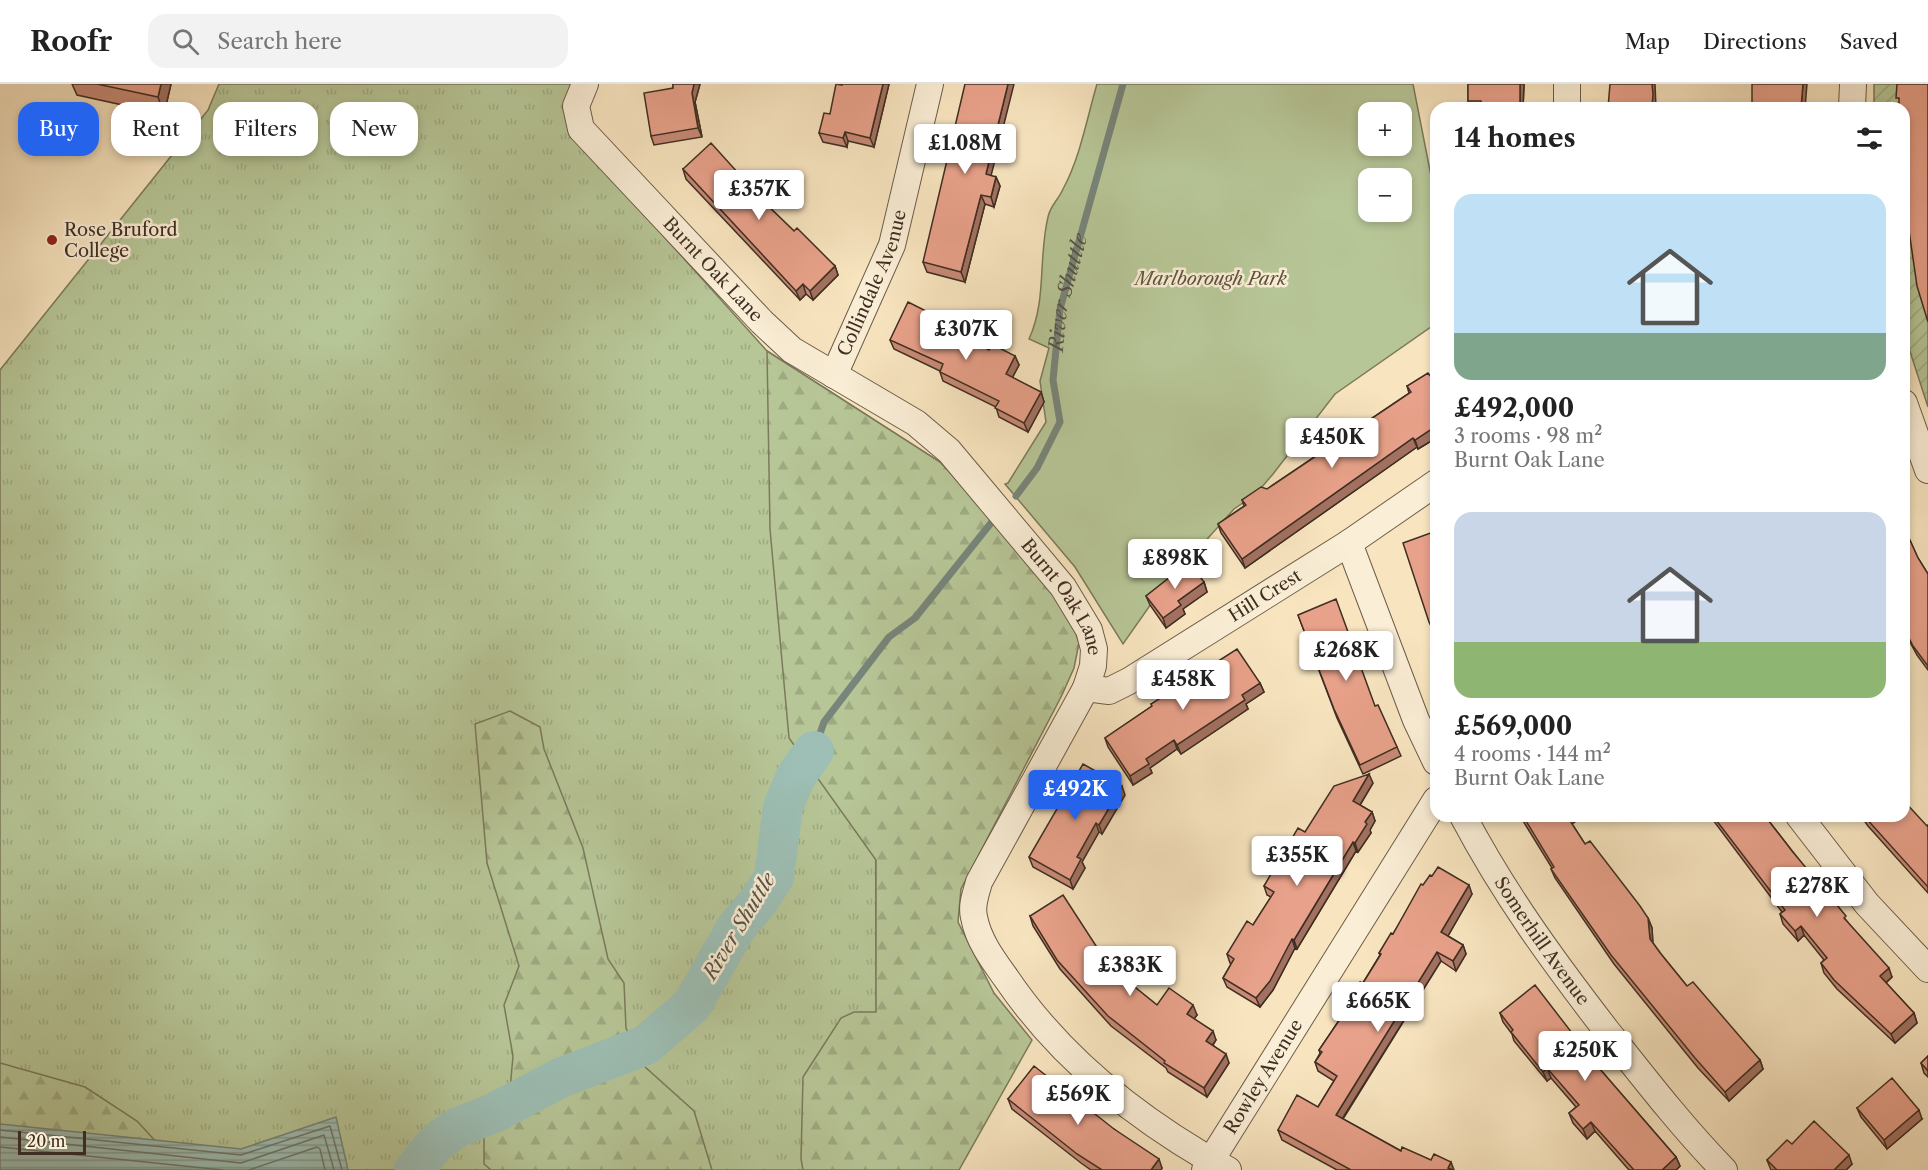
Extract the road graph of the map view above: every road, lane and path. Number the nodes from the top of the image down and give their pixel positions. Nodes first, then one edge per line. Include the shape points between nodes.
1 (585, 84) edge
2 (930, 84) edge
3 (1567, 84) edge
4 (1853, 84) edge
5 (1567, 102) edge
6 (1852, 102) edge
7 (834, 375) junction
8 (1910, 420) edge
9 (1928, 470) edge
10 (1430, 487) edge
11 (1349, 543) junction
12 (1086, 688) junction
13 (1430, 749) edge
14 (1430, 810) edge
15 (1465, 822) edge
16 (1804, 822) edge
17 (1928, 969) edge
18 (1215, 1167) edge
19 (1724, 1170) edge

1 - 7 street, Burnt Oak Lane via 576,106 581,129 780,340
2 - 7 street, Collindale Avenue via 892,245
3 - 5 street
4 - 6 street
7 - 12 street, Burnt Oak Lane via 916,423 949,451 1058,581 1077,607 1092,641 1093,666
8 - 9 street
10 - 11 street, Hill Crest
11 - 12 street, Hill Crest via 1129,681 1109,691
11 - 13 street
12 - 18 street, Burnt Oak Lane via 979,882 974,917 992,957 1050,1034 1119,1100
14 - 18 street, Rowley Avenue
15 - 19 street, Somerhill Avenue via 1503,890 1570,983 1648,1083
16 - 17 street via 1867,904

